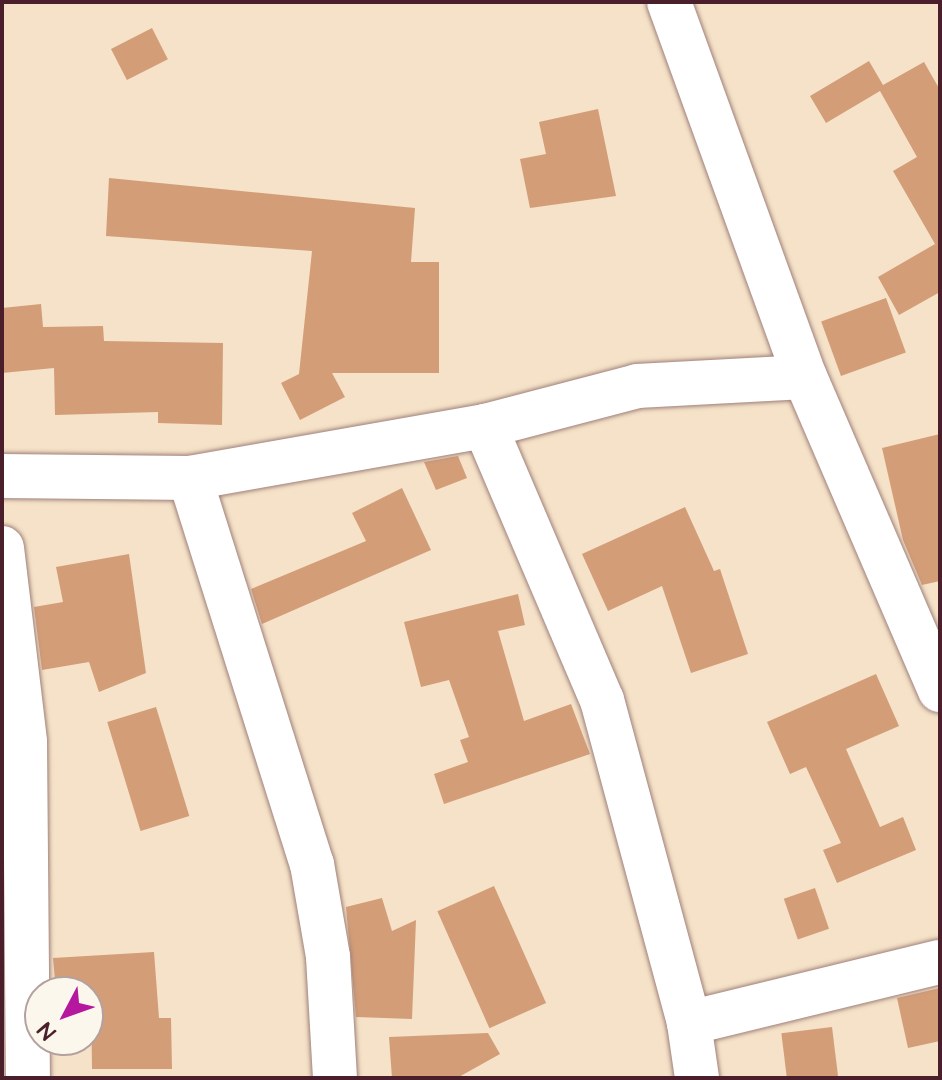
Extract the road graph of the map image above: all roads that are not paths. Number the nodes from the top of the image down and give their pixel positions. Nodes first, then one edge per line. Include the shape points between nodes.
1 (669, 2) edge
2 (805, 377) junction
3 (485, 426) junction
4 (2, 476) edge
5 (190, 478) junction
6 (2, 548) edge
7 (929, 634) edge
8 (940, 690) edge
9 (13, 742) edge
10 (940, 962) edge
11 (689, 1023) junction
12 (28, 1078) edge
13 (335, 1078) edge
14 (697, 1078) edge

1 - 2 street
2 - 3 street via 637,386
2 - 7 street
3 - 5 street
3 - 11 street via 602,700
4 - 5 street
5 - 13 street via 312,864 328,957
6 - 9 street
7 - 8 street
9 - 12 street
10 - 11 street
11 - 14 street

